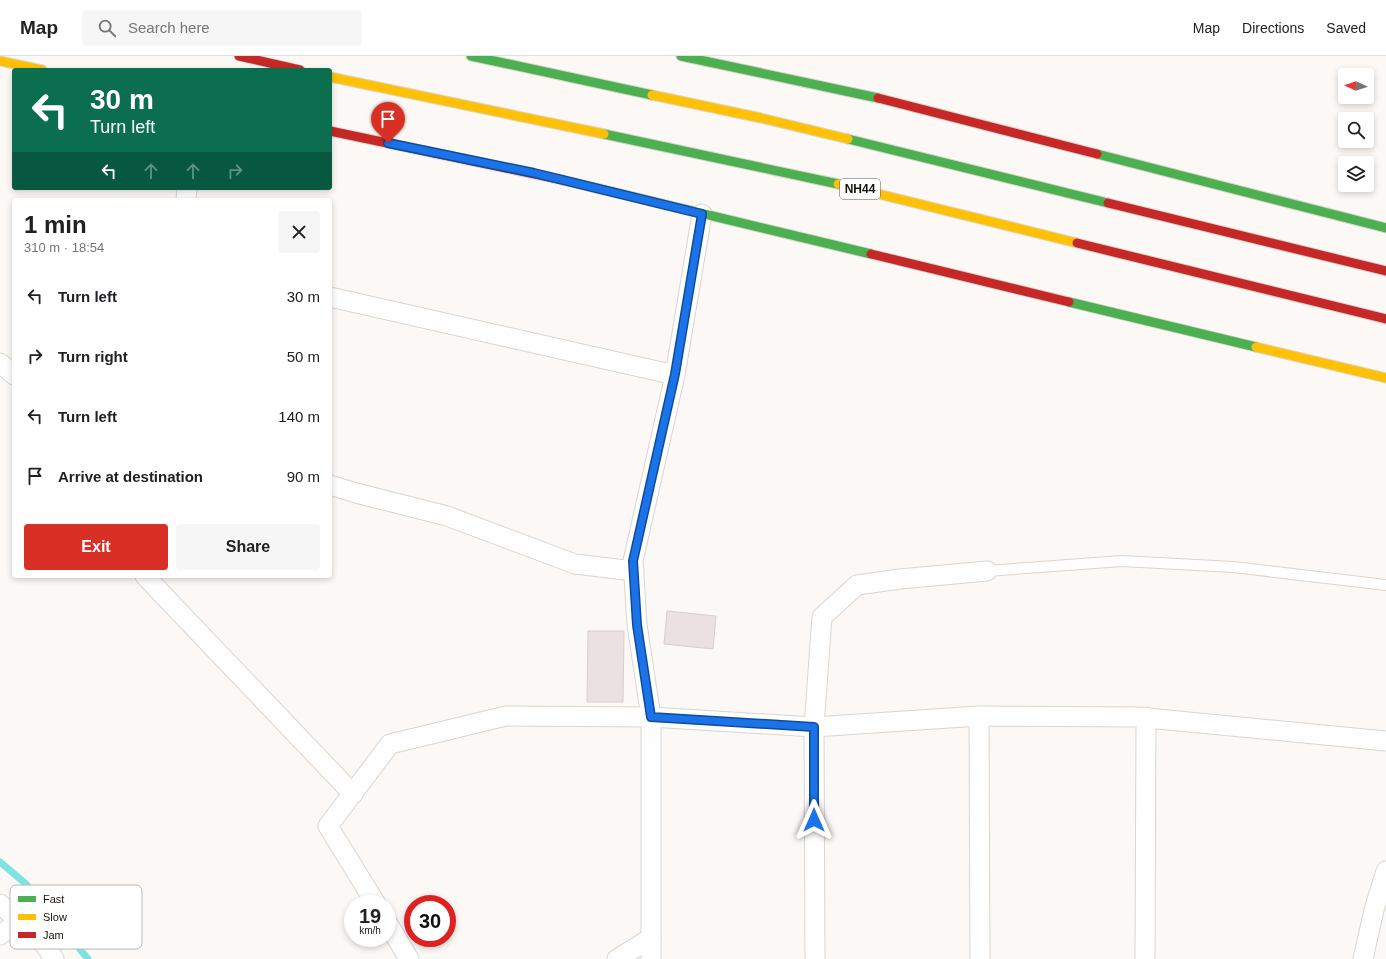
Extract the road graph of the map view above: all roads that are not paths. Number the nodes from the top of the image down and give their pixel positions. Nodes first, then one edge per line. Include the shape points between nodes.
1 (239, 56) edge
2 (471, 56) edge
3 (681, 56) edge
4 (0, 61) edge
5 (33, 68) edge
6 (291, 68) edge
7 (332, 77) edge
8 (332, 130) edge
9 (702, 214) junction
10 (1386, 228) edge
11 (1386, 271) edge
12 (332, 297) edge
13 (1386, 318) edge
14 (0, 363) edge
15 (12, 372) edge
16 (675, 374) junction
17 (1386, 378) edge
18 (332, 486) edge
19 (634, 571) junction
20 (987, 571) joint
21 (147, 578) edge
22 (1386, 585) edge
23 (980, 716) junction
24 (651, 717) junction
25 (1146, 717) junction
26 (814, 727) junction
27 (1386, 741) edge
28 (352, 794) junction
29 (1386, 871) edge
30 (370, 895) edge
31 (0, 904) edge
32 (10, 913) edge
33 (10, 928) edge
34 (0, 935) edge
35 (396, 937) edge
36 (651, 938) junction
37 (48, 949) edge
38 (54, 959) edge
39 (409, 959) edge
40 (617, 959) edge
41 (651, 959) edge
42 (815, 959) edge
43 (980, 959) edge
44 (1145, 959) edge
45 (1363, 959) edge

1 - 6 main road
2 - 11 main road via 761,118
3 - 10 main road via 882,99
4 - 5 main road
7 - 13 main road, NH44 via 814,178
8 - 9 main road via 534,173
9 - 16 street
9 - 17 main road
12 - 16 street
14 - 15 street
16 - 19 street via 633,561
18 - 19 street via 447,516 575,564
19 - 24 street via 637,625
20 - 22 lane via 1122,561 1233,567
20 - 26 street via 857,585 851,590 822,617
21 - 28 street
23 - 25 street
23 - 26 street
23 - 43 street
24 - 26 street
24 - 28 street via 506,716 390,744
24 - 36 street
25 - 27 street
25 - 44 street
26 - 42 street
28 - 30 street via 328,826
29 - 45 street
31 - 32 street
33 - 34 street
35 - 39 street
36 - 40 street
36 - 41 street
37 - 38 street

